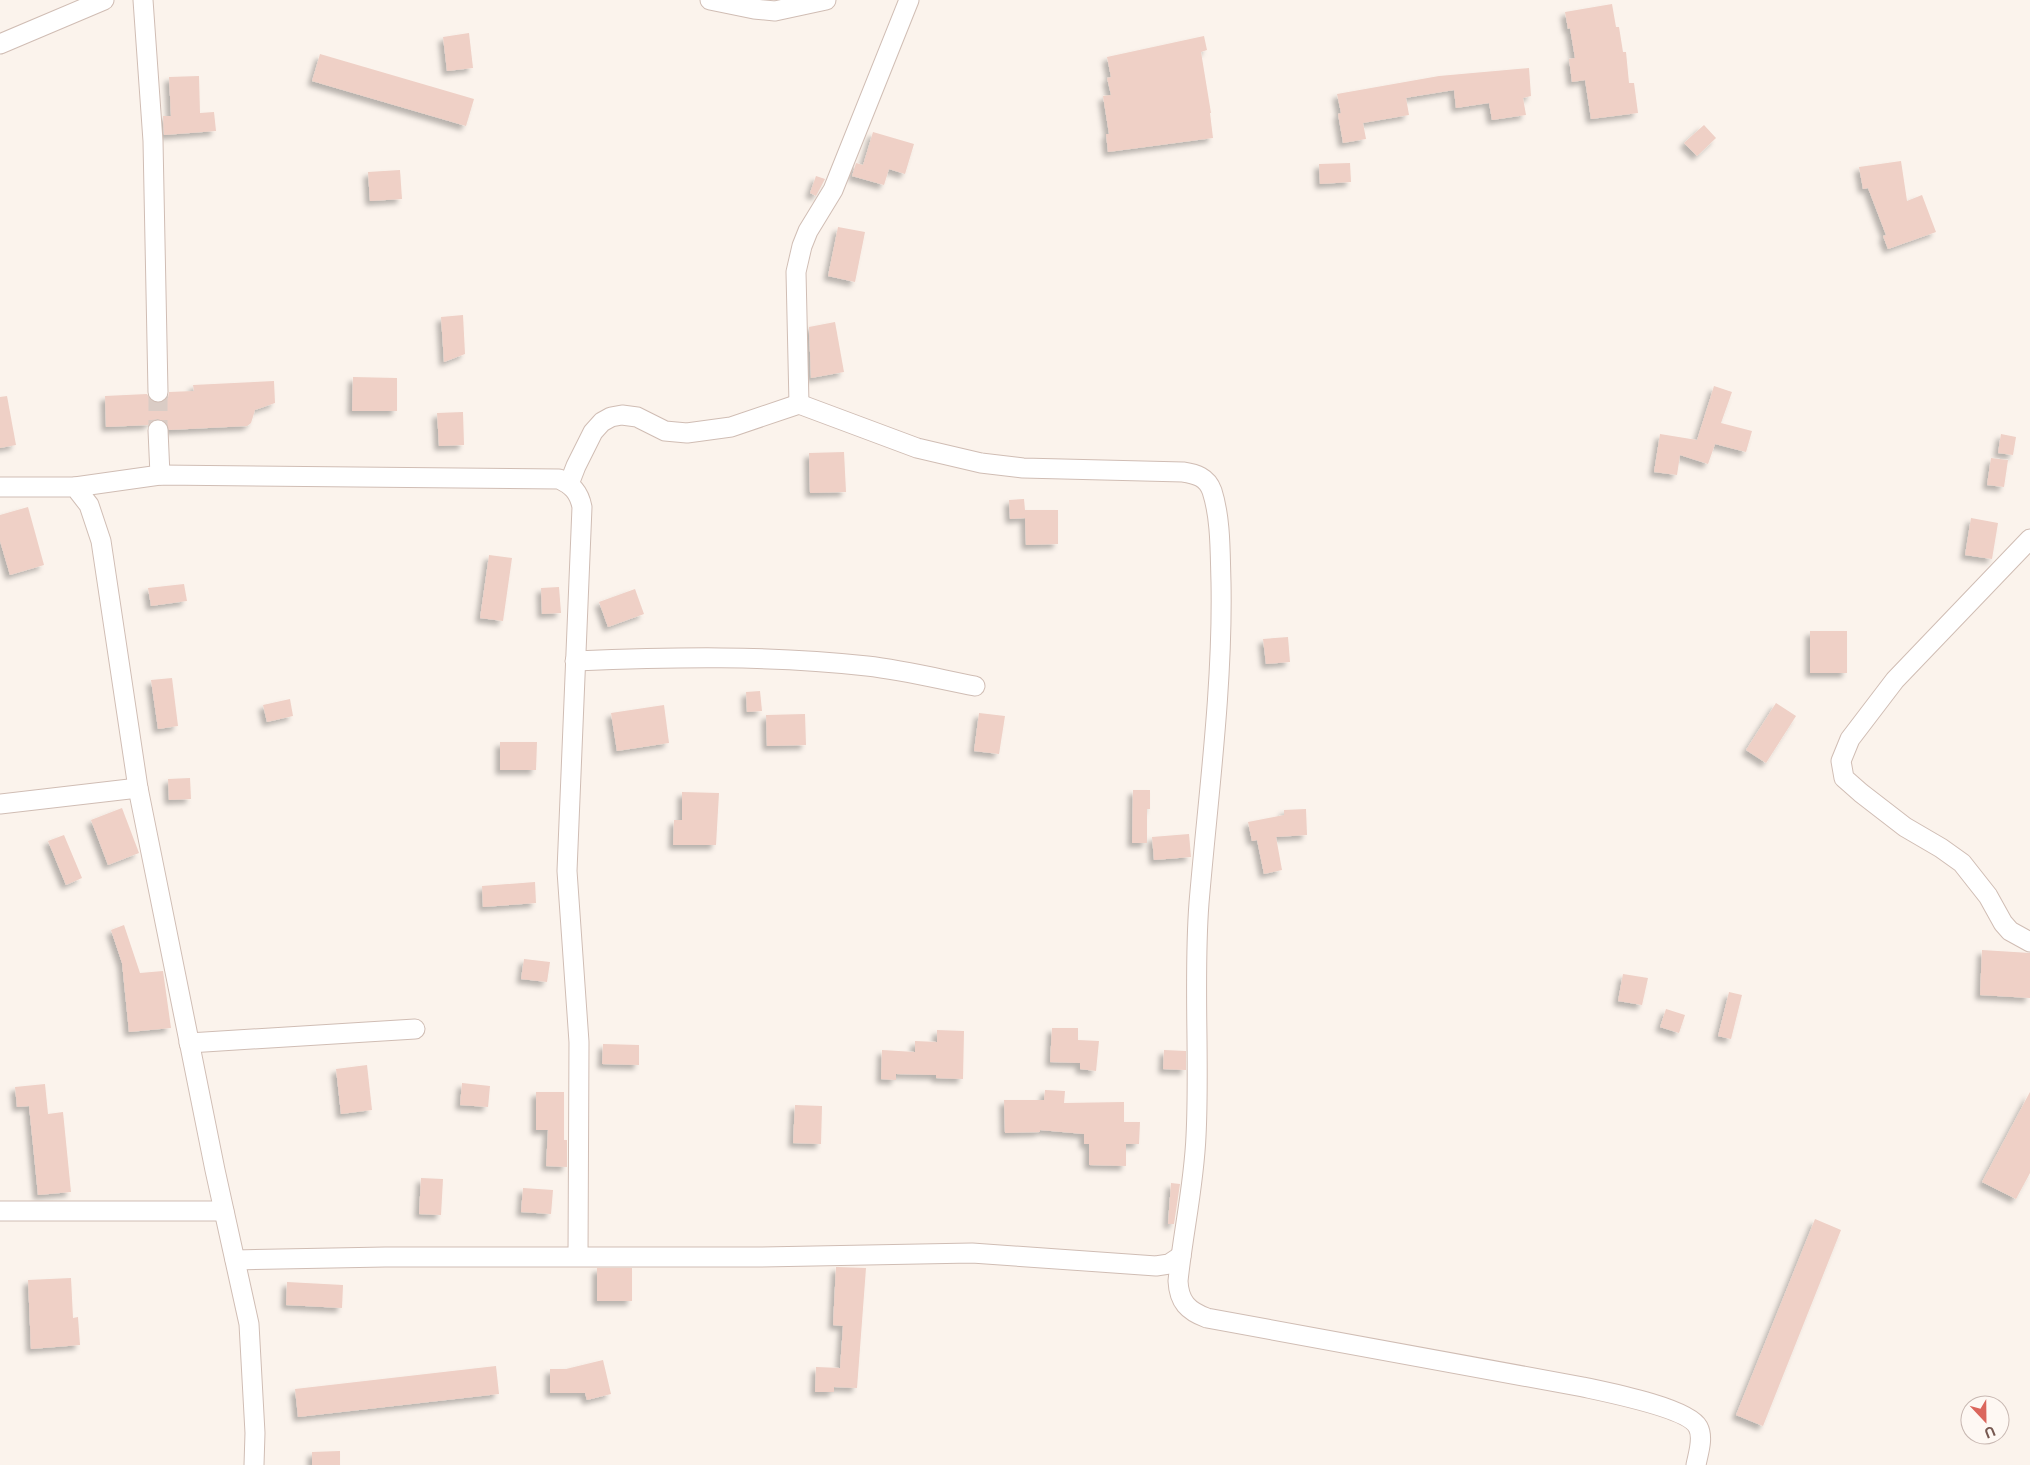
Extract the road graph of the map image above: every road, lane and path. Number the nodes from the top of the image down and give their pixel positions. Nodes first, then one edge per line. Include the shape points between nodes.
1 (104, 0) edge
2 (143, 0) edge
3 (710, 0) edge
4 (826, 0) edge
5 (909, 0) edge
6 (0, 44) edge
7 (158, 392) tunnel mouth
8 (799, 404) junction
9 (158, 430) tunnel mouth
10 (160, 475) junction
11 (569, 484) junction
12 (0, 487) edge
13 (75, 487) junction
14 (2030, 539) edge
15 (575, 660) junction
16 (975, 686) dead end
17 (138, 788) junction
18 (0, 804) edge
19 (2030, 942) edge
20 (415, 1029) dead end
21 (189, 1043) junction
22 (0, 1211) edge
23 (224, 1211) junction
24 (578, 1256) junction
25 (1181, 1256) junction
26 (235, 1260) junction
27 (254, 1465) edge
28 (1696, 1465) edge

1 - 6 street
2 - 7 street via 153,141
3 - 4 street via 775,11
5 - 8 street via 833,190 802,246 796,272
8 - 11 street via 731,427 687,434 665,431 637,417 611,417 593,432
8 - 25 street via 953,458 1022,468 1183,472 1205,479 1211,489 1220,554 1221,609 1196,951 1196,1137
9 - 10 street
10 - 11 street via 559,479
10 - 13 street
11 - 15 street via 576,490 582,507
12 - 13 street
13 - 17 street via 89,505 101,541
14 - 19 street via 1894,680 1850,739 1841,761 1844,778 1887,813 1962,863 2010,932
15 - 16 street via 776,659 868,666
15 - 24 street via 567,871 579,1042
17 - 18 street
17 - 21 street
20 - 21 street
21 - 23 street
22 - 23 street
23 - 26 street
24 - 25 street via 972,1253 1156,1266 1169,1264
24 - 26 street
25 - 28 street via 1178,1292 1183,1303 1200,1315 1627,1397 1683,1414 1692,1420 1700,1439
26 - 27 street via 249,1324 256,1433

